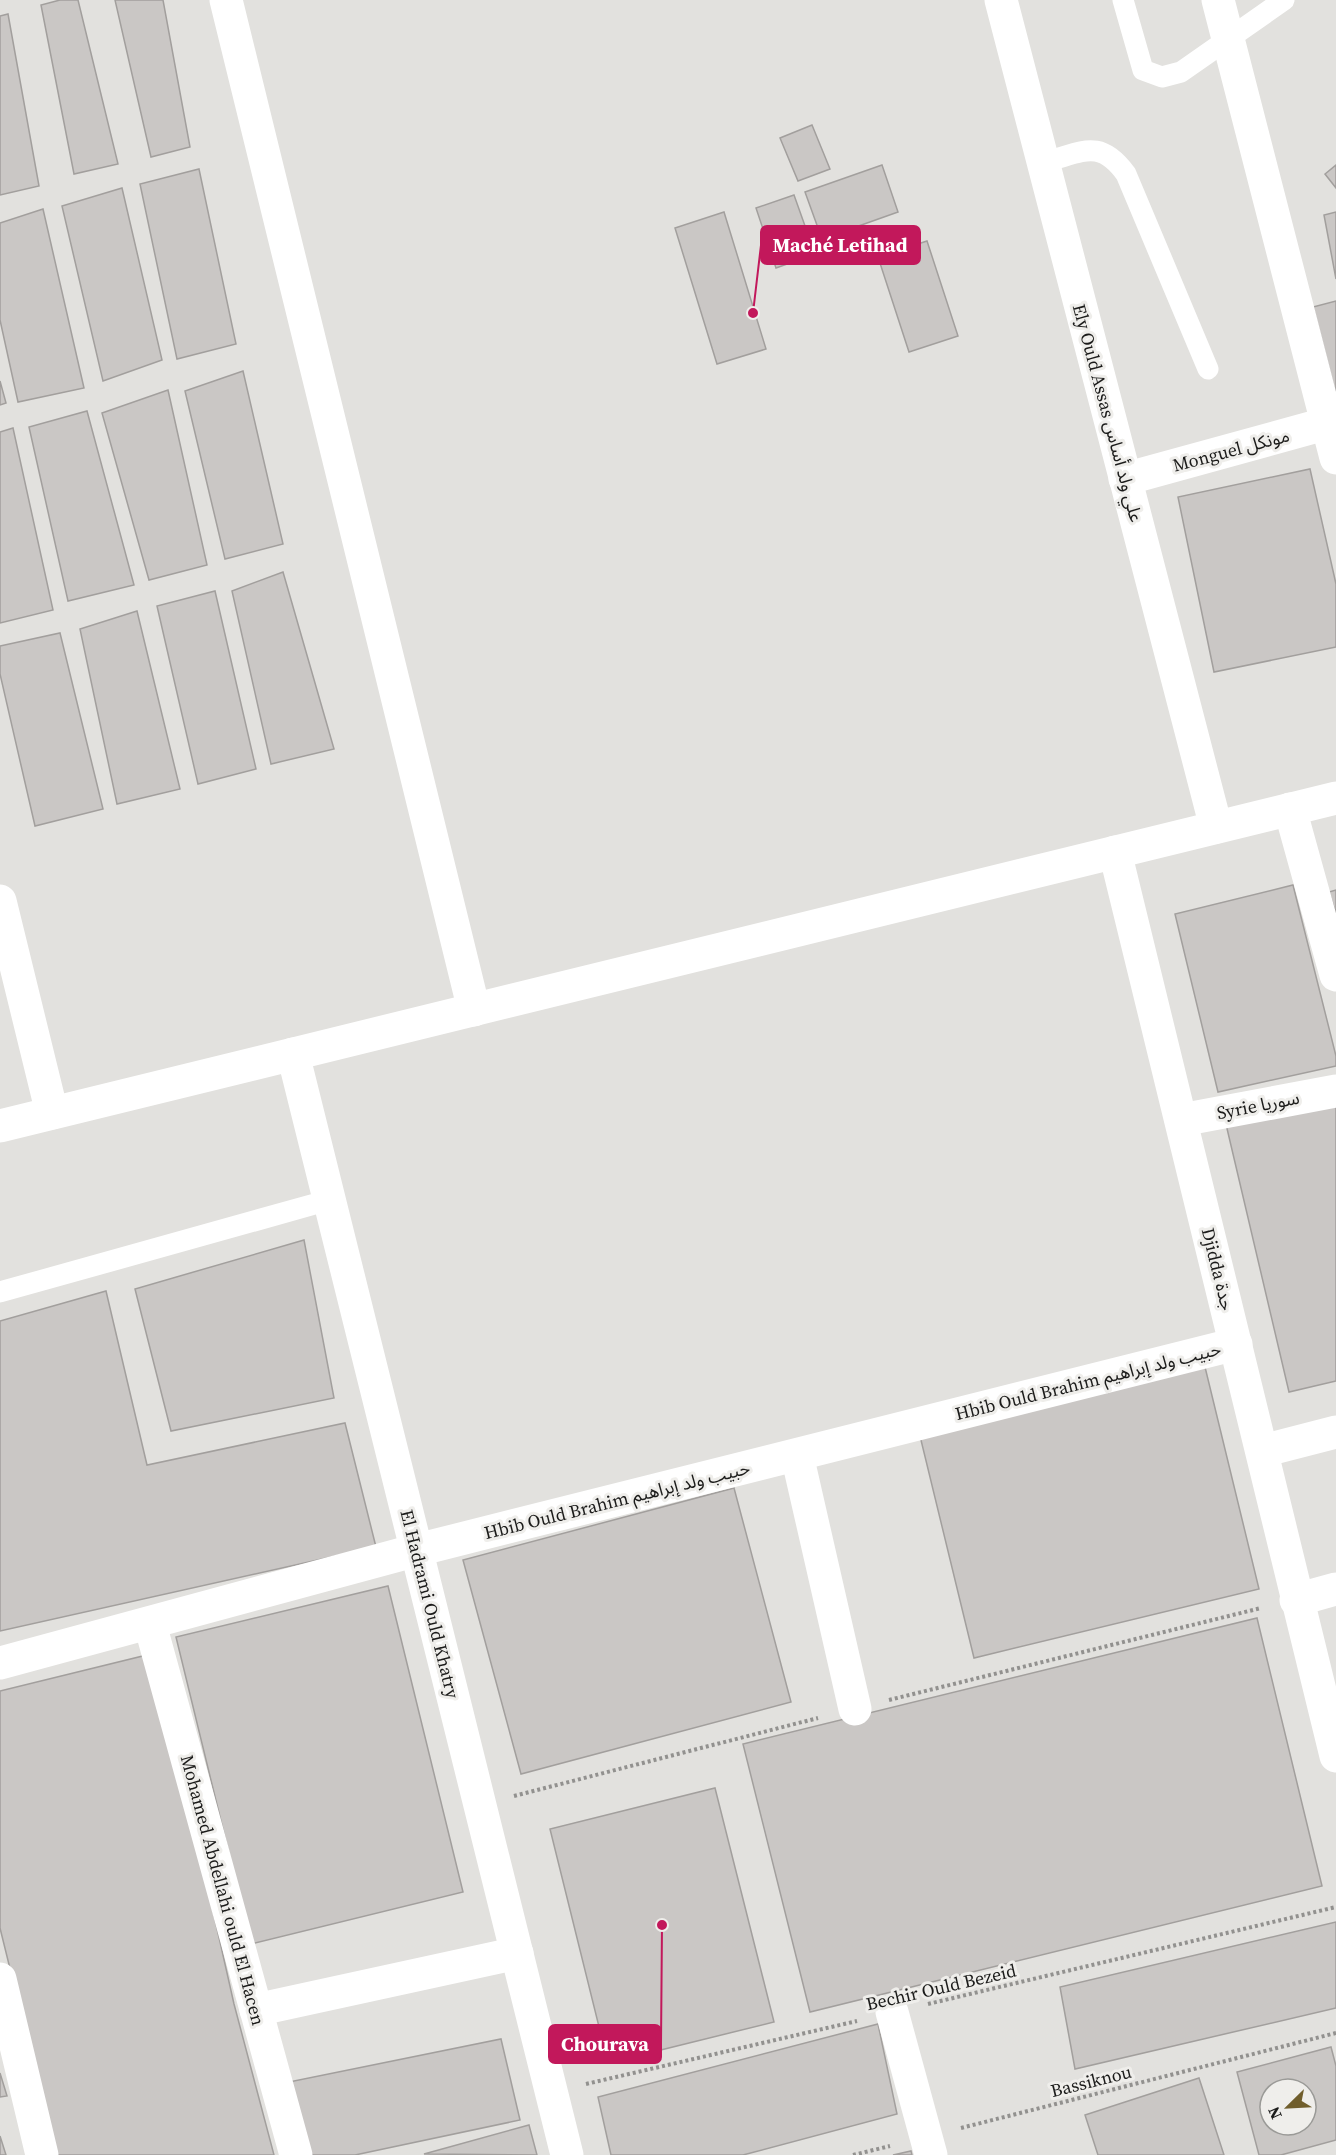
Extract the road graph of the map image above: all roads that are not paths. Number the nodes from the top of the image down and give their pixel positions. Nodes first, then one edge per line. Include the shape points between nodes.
1 (226, 0) edge
2 (1001, 0) edge
3 (1123, 0) edge
4 (1218, 0) edge
5 (1284, 0) edge
6 (1229, 40) junction
7 (1044, 162) junction
8 (1208, 369) dead end
9 (1331, 422) edge
10 (1336, 458) edge
11 (1125, 479) junction
12 (1336, 798) edge
13 (1290, 809) junction
14 (1216, 827) junction
15 (1115, 852) junction
16 (0, 902) edge
17 (1336, 975) edge
18 (474, 1010) junction
19 (293, 1054) junction
20 (1336, 1091) edge
21 (52, 1113) junction
22 (1181, 1120) junction
23 (0, 1125) edge
24 (329, 1200) junction
25 (0, 1292) edge
26 (1236, 1344) junction
27 (1336, 1432) edge
28 (1262, 1451) junction
29 (797, 1455) junction
30 (417, 1550) junction
31 (1336, 1589) edge
32 (1296, 1600) junction
33 (150, 1624) junction
34 (0, 1663) edge
35 (855, 1709) dead end
36 (1336, 1756) edge
37 (517, 1953) junction
38 (0, 1979) edge
39 (256, 2010) junction
40 (892, 2012) road end
41 (929, 2146) edge
42 (42, 2155) edge
43 (296, 2155) edge
44 (567, 2155) edge

1 - 18 street
2 - 7 street, Ely Ould Assas علي ولد أساس
3 - 6 lane via 1143,70 1162,77 1181,72
4 - 6 street
5 - 6 lane
6 - 9 street
7 - 8 lane via 1092,150 1105,151 1117,161 1126,174
7 - 11 street, Ely Ould Assas علي ولد أساس
9 - 10 street
9 - 11 street, Monguel مونكل
11 - 14 street, Ely Ould Assas علي ولد أساس
12 - 13 street
13 - 14 street
13 - 17 street
14 - 15 street
15 - 18 street
15 - 22 street, Djidda جدة
16 - 21 street
18 - 19 street
19 - 21 street
19 - 24 street, El Hadrami Ould Khatry
20 - 22 street, Syrie سوريا
21 - 23 street
22 - 26 street, Djidda جدة
24 - 25 lane
24 - 30 street, El Hadrami Ould Khatry
26 - 28 street, Djidda جدة
26 - 29 street, Hbib Ould Brahim حبيب ولد إبراهيم
27 - 28 street
28 - 32 street, Djidda جدة
29 - 30 street, Hbib Ould Brahim حبيب ولد إبراهيم
29 - 35 street
30 - 33 street, Hbib Ould Brahim حبيب ولد إبراهيم
30 - 37 street, El Hadrami Ould Khatry
31 - 32 street
32 - 36 street, Djidda جدة
33 - 34 street, Hbib Ould Brahim حبيب ولد إبراهيم
33 - 39 street, Mohamed Abdellahi ould El Hacen
37 - 39 street
37 - 44 street, El Hadrami Ould Khatry
38 - 42 street
39 - 43 street, Mohamed Abdellahi ould El Hacen
40 - 41 street

